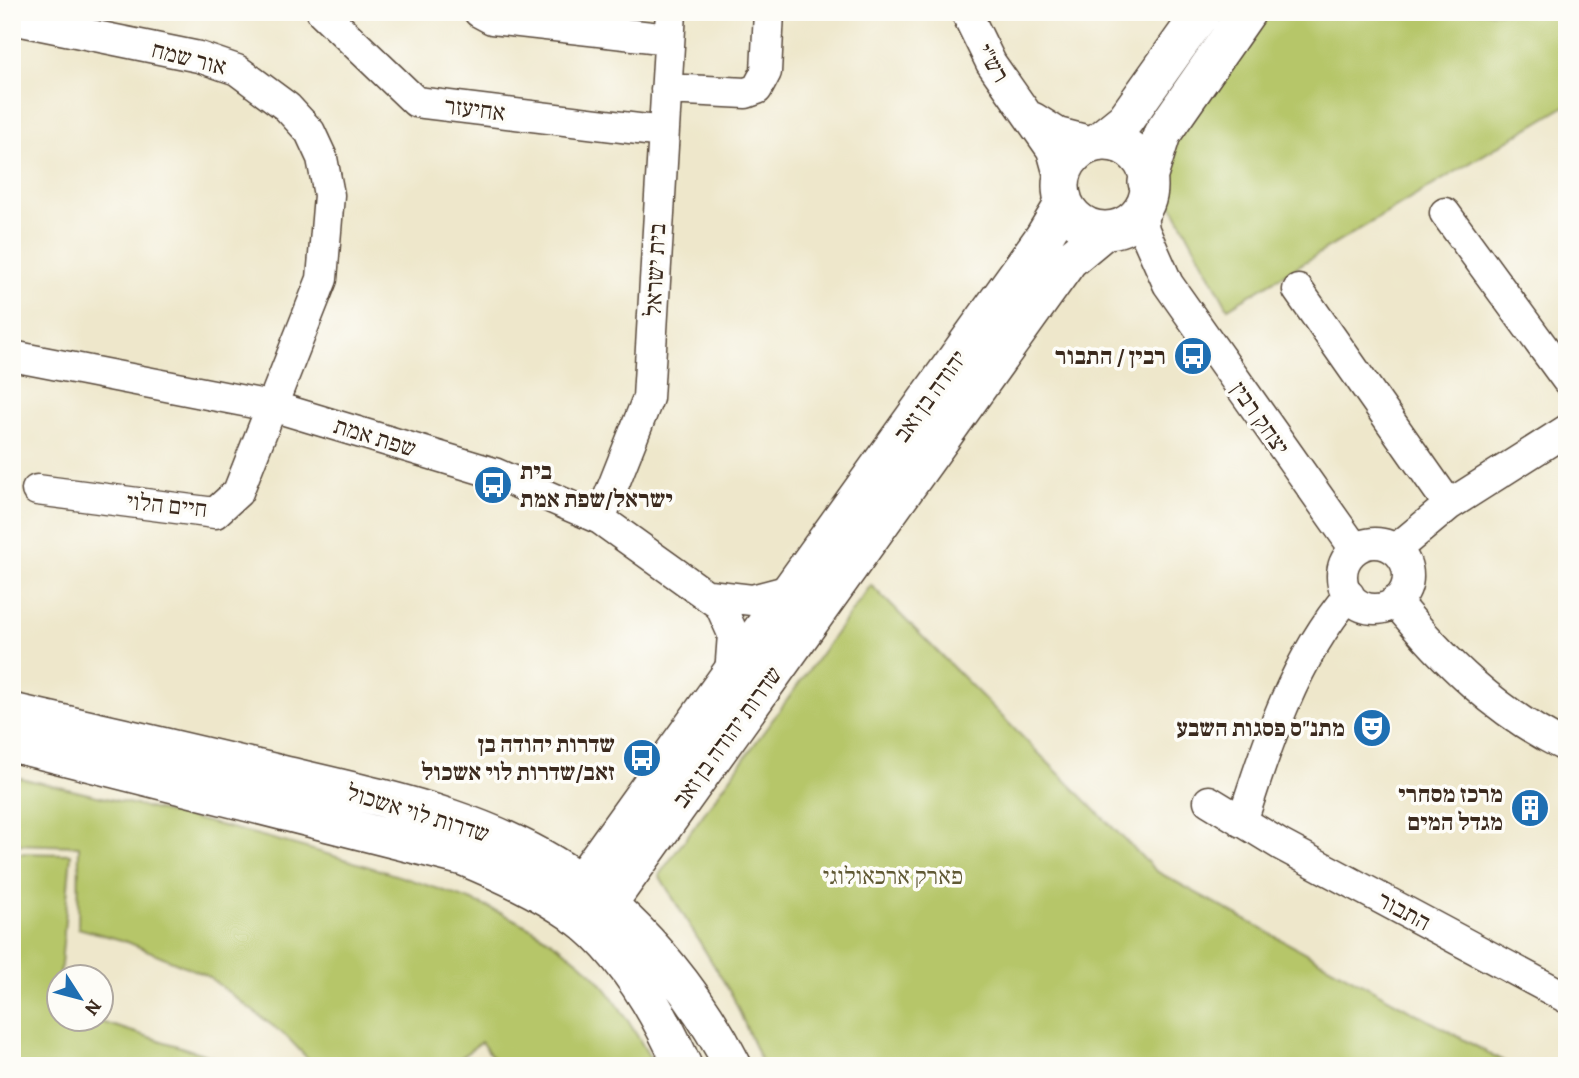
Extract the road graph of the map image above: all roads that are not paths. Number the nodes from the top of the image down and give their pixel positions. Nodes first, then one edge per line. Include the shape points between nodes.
1 (322, 12) edge
2 (479, 12) edge
3 (769, 12) edge
4 (966, 12) edge
5 (1202, 12) edge
6 (1247, 12) edge
7 (12, 19) edge
8 (670, 26) edge
9 (666, 89) junction
10 (1026, 110) junction
11 (663, 132) junction
12 (1096, 142) junction
13 (1063, 192) junction
14 (1144, 195) junction
15 (1445, 213) dead end
16 (1108, 231) junction
17 (1168, 284) junction
18 (1298, 290) dead end
19 (12, 356) edge
20 (1567, 380) edge
21 (275, 407) junction
22 (1567, 430) edge
23 (37, 490) dead end
24 (1449, 505) junction
25 (600, 519) junction
26 (1355, 550) junction
27 (1395, 550) junction
28 (790, 590) junction
29 (709, 595) junction
30 (1349, 596) junction
31 (1395, 601) junction
32 (730, 674) junction
33 (12, 712) edge
34 (12, 743) edge
35 (1567, 747) edge
36 (1209, 801) dead end
37 (1242, 822) junction
38 (588, 901) junction
39 (1567, 998) edge
40 (683, 1066) edge
41 (733, 1066) edge

1 - 11 street, אחיעזר via 416,102
2 - 8 street via 492,19
3 - 9 street via 765,72 757,89 746,93
4 - 10 street, רש"י via 991,63
5 - 12 main road via 1125,120
6 - 14 main road via 1162,134
7 - 21 street, אור שמח via 199,57 237,70 287,107 310,132 322,158 329,195 322,279
8 - 9 street, בית ישראל
9 - 11 street, בית ישראל
10 - 12 street, רש"י via 1050,129
10 - 13 street, רש"י via 1052,150
11 - 25 street, בית ישראל via 648,398
12 - 13 main road via 1082,148 1068,163
12 - 14 main road via 1115,142 1131,150 1143,164
13 - 16 main road via 1077,221
13 - 28 main road, יהודה בן זאב via 1060,210 1043,237
14 - 16 main road via 1130,222
14 - 17 street, יצחק רבין via 1144,230
15 - 20 street
16 - 17 street, יצחק רבין via 1142,253
16 - 38 main road, שדרות יהודה בן זאב via 1069,260
17 - 26 street, יצחק רבין
18 - 24 street
19 - 21 street, שפת אמת
21 - 23 street, חיים הלוי via 238,492 215,513
21 - 25 street, שפת אמת via 494,473
22 - 24 street
24 - 27 street
25 - 29 street, שפת אמת
26 - 27 street via 1379,543
26 - 30 street via 1343,566
27 - 31 street via 1405,563 1407,580
28 - 29 street, שפת אמת via 752,600
28 - 32 main road, שדרות יהודה בן זאב
29 - 32 street, שפת אמת via 720,605 733,634
30 - 31 street via 1369,608
30 - 37 street via 1326,622 1301,665
31 - 35 street via 1484,695
32 - 38 main road, שדרות יהודה בן זאב
33 - 38 main road, שדרות לוי אשכול via 411,807 475,828 517,845
34 - 38 main road, שדרות לוי אשכול via 464,857 536,890
36 - 37 street, התבור
37 - 39 street, התבור
38 - 40 main road, שדרות לוי אשכול via 610,951 644,995
38 - 41 main road, שדרות לוי אשכול via 665,964 692,998

